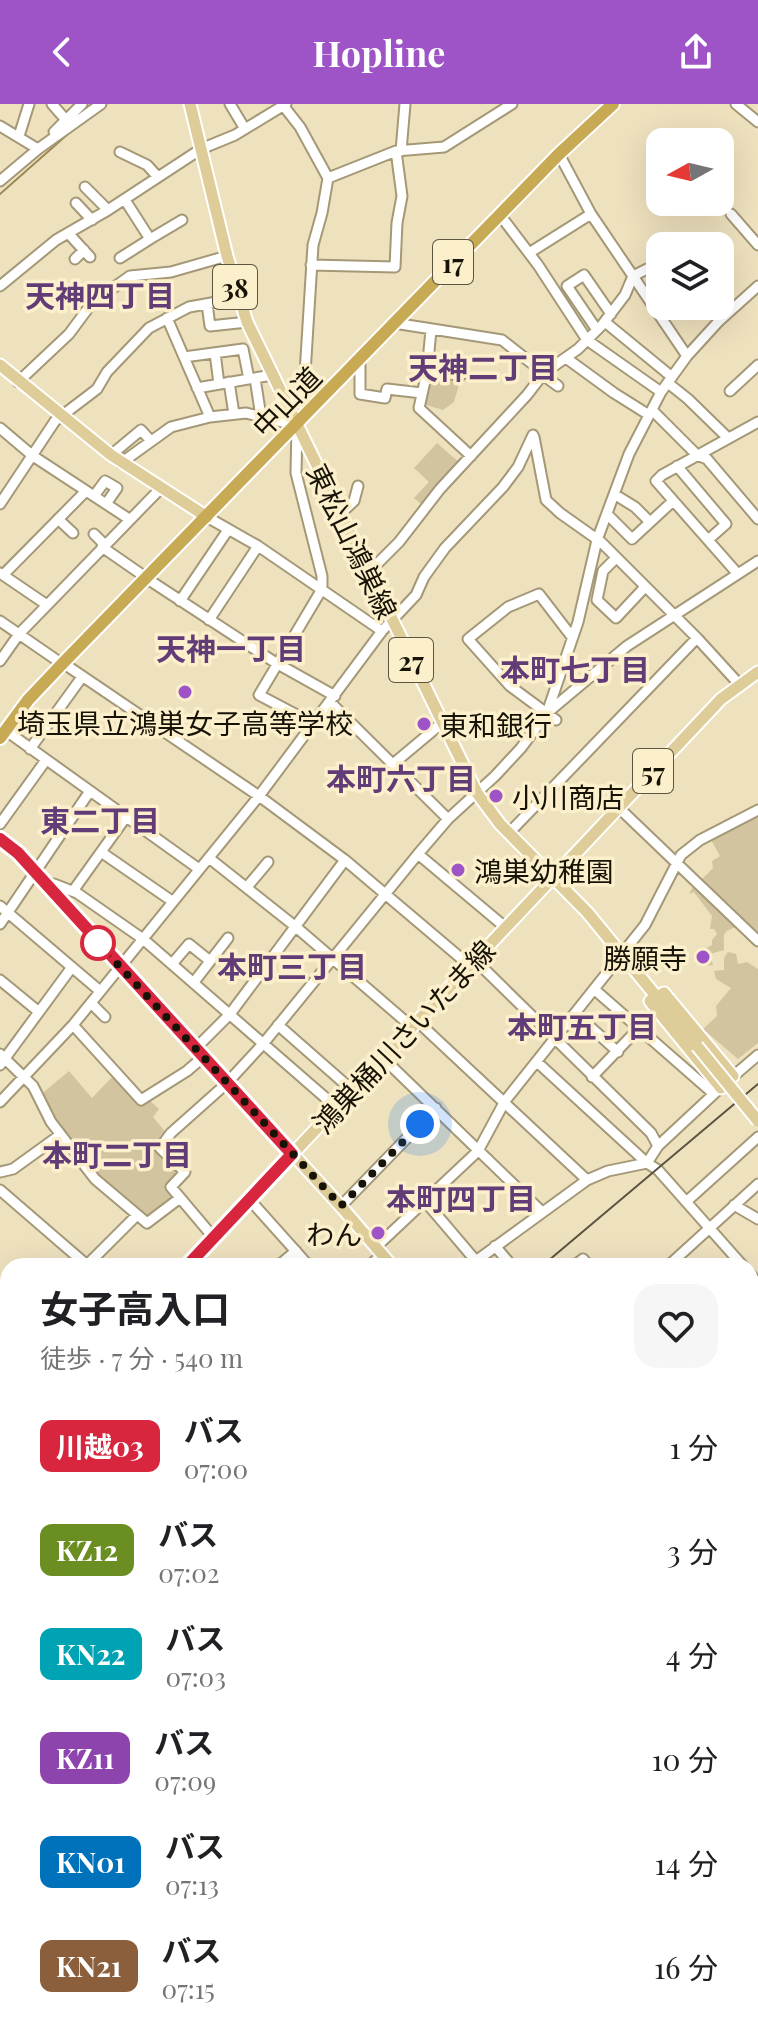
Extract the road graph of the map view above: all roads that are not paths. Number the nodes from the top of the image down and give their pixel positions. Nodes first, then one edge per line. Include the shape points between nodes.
1 (29, 104) edge
2 (52, 104) edge
3 (82, 104) edge
4 (101, 104) edge
5 (190, 104) edge
6 (230, 104) edge
7 (284, 104) edge
8 (405, 104) edge
9 (512, 104) edge
10 (604, 104) edge
11 (613, 104) edge
12 (736, 104) edge
13 (66, 120) junction
14 (758, 122) edge
15 (0, 126) edge
16 (245, 129) junction
17 (19, 136) junction
18 (38, 149) junction
19 (201, 149) junction
20 (399, 151) junction
21 (120, 152) dead end
22 (559, 154) junction
23 (158, 177) junction
24 (328, 178) junction
25 (0, 181) edge
26 (85, 187) dead end
27 (125, 200) junction
28 (76, 203) dead end
29 (108, 210) junction
30 (591, 214) junction
31 (500, 215) junction
32 (733, 216) edge
33 (92, 220) junction
34 (182, 220) dead end
35 (68, 233) junction
36 (150, 239) junction
37 (758, 245) edge
38 (529, 253) junction
39 (227, 256) junction
40 (120, 258) dead end
41 (75, 259) dead end
42 (311, 265) junction
43 (646, 270) edge
44 (633, 276) junction
45 (0, 286) edge
46 (758, 286) edge
47 (239, 298) junction
48 (207, 304) junction
49 (167, 318) junction
50 (247, 322) junction
51 (604, 322) junction
52 (394, 323) junction
53 (431, 330) junction
54 (587, 340) junction
55 (215, 353) junction
56 (687, 356) junction
57 (184, 357) junction
58 (566, 358) junction
59 (357, 362) junction
60 (0, 365) edge
61 (758, 365) edge
62 (427, 372) junction
63 (544, 374) junction
64 (272, 375) junction
65 (461, 375) dead end
66 (252, 378) junction
67 (670, 380) junction
68 (18, 382) junction
69 (224, 383) junction
70 (558, 386) dead end
71 (197, 388) junction
72 (730, 391) dead end
73 (661, 392) junction
74 (422, 393) junction
75 (303, 406) junction
76 (650, 412) junction
77 (234, 414) junction
78 (60, 416) junction
79 (210, 417) junction
80 (261, 417) junction
81 (292, 421) junction
82 (758, 422) edge
83 (0, 428) edge
84 (728, 438) junction
85 (697, 455) junction
86 (33, 456) junction
87 (471, 456) junction
88 (116, 459) junction
89 (677, 466) junction
90 (358, 486) dead end
91 (161, 488) junction
92 (90, 494) junction
93 (614, 494) junction
94 (673, 501) junction
95 (0, 504) edge
96 (106, 504) junction
97 (204, 514) junction
98 (340, 514) junction
99 (607, 514) junction
100 (58, 519) junction
101 (129, 519) junction
102 (758, 519) edge
103 (650, 522) junction
104 (228, 530) junction
105 (73, 533) dead end
106 (94, 534) dead end
107 (597, 540) junction
108 (708, 540) junction
109 (103, 546) junction
110 (258, 546) junction
111 (616, 558) junction
112 (758, 561) edge
113 (369, 572) junction
114 (737, 573) junction
115 (1, 574) edge
116 (144, 576) junction
117 (645, 587) junction
118 (322, 589) junction
119 (180, 601) junction
120 (47, 605) junction
121 (673, 614) junction
122 (209, 620) junction
123 (391, 620) junction
124 (0, 621) edge
125 (382, 631) junction
126 (19, 634) junction
127 (572, 637) junction
128 (697, 638) junction
129 (0, 661) edge
130 (61, 662) junction
131 (276, 663) junction
132 (758, 672) edge
133 (82, 677) junction
134 (739, 684) junction
135 (332, 699) junction
136 (552, 716) junction
137 (442, 723) junction
138 (314, 724) junction
139 (2, 731) edge
140 (30, 749) junction
141 (46, 760) junction
142 (393, 764) junction
143 (90, 791) junction
144 (477, 793) junction
145 (259, 796) junction
146 (618, 807) junction
147 (758, 810) edge
148 (126, 817) junction
149 (448, 819) junction
150 (0, 824) edge
151 (509, 833) junction
152 (0, 839) edge
153 (101, 852) junction
154 (418, 854) junction
155 (209, 858) junction
156 (345, 860) junction
157 (268, 862) dead end
158 (677, 862) junction
159 (199, 869) junction
160 (34, 871) junction
161 (554, 876) junction
162 (47, 886) junction
163 (247, 887) junction
164 (73, 891) junction
165 (386, 894) junction
166 (172, 901) junction
167 (4, 909) edge
168 (0, 924) edge
169 (296, 927) junction
170 (505, 927) junction
171 (228, 938) dead end
172 (143, 939) junction
173 (758, 941) edge
174 (626, 952) junction
175 (332, 958) junction
176 (210, 961) junction
177 (472, 963) junction
178 (172, 964) junction
179 (72, 967) junction
180 (120, 968) junction
181 (0, 980) edge
182 (194, 982) junction
183 (595, 990) junction
184 (100, 991) junction
185 (656, 996) junction
186 (91, 1003) junction
187 (39, 1012) junction
188 (230, 1014) junction
189 (576, 1014) junction
190 (105, 1017) dead end
191 (415, 1024) junction
192 (73, 1025) junction
193 (278, 1025) junction
194 (639, 1028) junction
195 (557, 1037) junction
196 (263, 1044) junction
197 (618, 1052) junction
198 (199, 1054) junction
199 (758, 1055) edge
200 (383, 1058) junction
201 (2, 1059) edge
202 (537, 1062) junction
203 (733, 1076) junction
204 (24, 1077) junction
205 (592, 1077) junction
206 (226, 1084) junction
207 (352, 1090) junction
208 (717, 1091) junction
209 (505, 1101) junction
210 (0, 1102) edge
211 (336, 1107) junction
212 (436, 1108) junction
213 (758, 1121) edge
214 (60, 1135) junction
215 (758, 1137) edge
216 (658, 1146) junction
217 (478, 1151) junction
218 (292, 1154) junction
219 (647, 1163) junction
220 (0, 1172) edge
221 (587, 1180) junction
222 (758, 1184) edge
223 (0, 1190) edge
224 (180, 1198) junction
225 (250, 1200) junction
226 (425, 1201) junction
227 (686, 1202) junction
228 (734, 1205) junction
229 (341, 1206) junction
230 (542, 1212) junction
231 (137, 1215) junction
232 (758, 1219) edge
233 (710, 1229) junction
234 (214, 1238) junction
235 (495, 1246) junction
236 (296, 1251) junction
237 (379, 1251) junction
238 (75, 1258) edge
239 (89, 1258) edge
240 (195, 1258) edge
241 (288, 1258) edge
242 (302, 1258) edge
243 (374, 1258) edge
244 (385, 1258) edge
245 (469, 1258) edge
246 (479, 1258) edge
247 (505, 1258) edge
248 (677, 1258) edge
249 (736, 1258) edge

1 - 17 street
2 - 13 street
3 - 13 street
4 - 18 street
5 - 19 main road, 38
6 - 16 street
7 - 16 street
7 - 24 street
8 - 20 street
9 - 20 street via 444,147
10 - 75 highway, 中山道 / 17
11 - 22 highway, 中山道 / 17
12 - 14 street
13 - 18 street
15 - 17 street
16 - 19 street
17 - 18 street
18 - 25 street
19 - 23 street
19 - 39 main road, 38
20 - 24 street
20 - 42 street via 402,196 395,267
21 - 23 street
22 - 30 street
22 - 31 highway, 中山道 / 17
23 - 27 street
24 - 42 street
26 - 29 street
27 - 29 street
27 - 36 street
28 - 33 street
29 - 33 street
30 - 38 street
30 - 44 street
31 - 38 street
31 - 52 highway, 中山道 / 17
32 - 37 street
33 - 35 street
34 - 36 street
35 - 41 street via 87,254
35 - 45 street
36 - 40 street
38 - 54 street
39 - 47 main road, 38
39 - 68 street via 171,272 130,276 92,303 69,334
42 - 75 street
43 - 44 street
44 - 51 street
44 - 56 street
46 - 56 street
47 - 48 street
47 - 50 main road, 38
48 - 49 street
48 - 50 street via 210,326
49 - 57 street
49 - 78 street via 149,328 97,389
50 - 64 main road, 38
51 - 51 street via 567,286 584,275
51 - 54 street
51 - 67 street
52 - 53 street
52 - 59 highway, 中山道 / 17
53 - 62 street
53 - 63 street via 502,340
54 - 58 street
54 - 73 street
55 - 57 street
55 - 66 street via 243,349
55 - 69 street
56 - 67 street
57 - 71 street
58 - 63 street
58 - 76 street
59 - 74 street via 360,394 385,398 387,389
59 - 81 highway, 中山道 / 17
60 - 68 main road
61 - 72 street
62 - 65 street
62 - 74 street
63 - 70 street
63 - 87 street
64 - 66 street
64 - 81 main road, 38
66 - 69 street
66 - 80 street
67 - 73 street
67 - 84 street
68 - 78 main road
69 - 71 street
69 - 77 street
71 - 79 street
73 - 76 street
74 - 87 street via 419,408
75 - 81 highway, 中山道 / 17
76 - 85 street
76 - 93 street
77 - 79 street
77 - 80 street
78 - 86 street
78 - 88 main road
79 - 88 street via 171,427 151,441 141,430
80 - 81 street
81 - 97 highway, 中山道 / 17
81 - 98 main road, 東松山鴻巣線 / 27
81 - 118 street via 296,473
82 - 84 street
83 - 86 street
84 - 85 street
85 - 89 street
85 - 102 street via 707,459
86 - 92 street
86 - 95 street
87 - 113 street
88 - 91 main road
89 - 94 street via 656,481
89 - 108 street via 726,524
90 - 98 street via 354,501
91 - 97 main road
91 - 101 street
92 - 96 street
92 - 96 street via 105,481 117,488
92 - 100 street
93 - 99 street
93 - 103 street
94 - 103 street
94 - 108 street
96 - 101 street
97 - 104 street
97 - 116 highway, 中山道 / 17
98 - 113 main road, 東松山鴻巣線 / 27
99 - 103 street via 632,539
99 - 107 street
100 - 105 street
100 - 115 street
101 - 109 street
104 - 110 street
104 - 119 street
106 - 109 street
107 - 111 street
107 - 123 street via 546,500 533,435 503,487 445,548 416,595
107 - 127 street
108 - 114 street
109 - 116 street
109 - 120 street
110 - 118 street
110 - 122 street
111 - 117 street
111 - 117 street via 603,571 597,600 616,618
112 - 114 street
113 - 123 main road, 東松山鴻巣線 / 27
114 - 121 street
115 - 120 street
116 - 119 street
116 - 130 highway, 中山道 / 17
117 - 121 street
118 - 125 street
118 - 131 street
119 - 122 street
120 - 126 street
121 - 128 street
121 - 136 street via 627,646
122 - 131 street
123 - 125 street
123 - 137 main road, 東松山鴻巣線 / 27
124 - 126 street
125 - 135 street
126 - 129 street
126 - 130 street
127 - 136 street
127 - 136 street via 539,594 508,607 468,639 510,686
128 - 134 street
128 - 151 street
130 - 133 street
130 - 139 highway, 中山道 / 17
131 - 135 street
131 - 138 street via 259,695
132 - 134 main road, 57
133 - 140 street
133 - 145 street
134 - 146 main road, 57
135 - 138 street
135 - 142 street
136 - 144 street
137 - 142 street
137 - 144 main road, 東松山鴻巣線 / 27
138 - 145 street
139 - 140 street
140 - 141 street
141 - 143 street
141 - 150 street
142 - 149 street
143 - 148 street
143 - 160 street
144 - 149 street
144 - 151 main road, 東松山鴻巣線 / 27
145 - 155 street
145 - 156 street
146 - 158 street
146 - 161 main road, 57
147 - 158 street via 700,840
148 - 153 street
148 - 159 street
149 - 154 street
151 - 161 main road, 東松山鴻巣線 / 27
152 - 160 main road
153 - 164 street
153 - 166 street
154 - 165 street
154 - 170 street
155 - 159 street
155 - 163 street
156 - 165 street
156 - 169 street
157 - 163 street
158 - 173 street
158 - 174 street
159 - 166 street
160 - 162 main road
160 - 167 street
161 - 170 main road, 鴻巣桶川さいたま線
161 - 174 main road, 東松山鴻巣線 / 27
162 - 164 street
162 - 180 main road
163 - 169 street
164 - 172 street
165 - 175 street
165 - 177 street
166 - 172 street
167 - 168 street
167 - 179 street
169 - 175 street
169 - 188 street
170 - 177 main road, 鴻巣桶川さいたま線
171 - 176 street
172 - 178 street
172 - 180 street
174 - 183 street
174 - 185 main road, 東松山鴻巣線 / 27
175 - 191 street
175 - 193 street
176 - 178 street via 189,944
176 - 182 street
177 - 191 main road, 鴻巣桶川さいたま線
177 - 195 street
178 - 182 street
179 - 184 street
179 - 187 street
180 - 184 street
180 - 198 main road
181 - 187 street
182 - 188 street
183 - 189 street
183 - 194 street
184 - 186 street
185 - 203 main road via 664,993
185 - 208 main road via 652,1005
185 - 213 main road, 東松山鴻巣線 / 27, bridge
186 - 190 street
186 - 192 street
187 - 201 street
188 - 196 street
188 - 198 street
189 - 195 street
189 - 197 street
191 - 200 main road, 鴻巣桶川さいたま線
191 - 209 street
192 - 198 street via 141,1100 187,1071
192 - 204 street
193 - 196 street
193 - 207 street
194 - 197 street
194 - 208 street
195 - 202 street
195 - 205 street
196 - 206 street
196 - 211 street
197 - 205 street
198 - 206 main road
199 - 203 street
200 - 207 main road, 鴻巣桶川さいたま線
200 - 212 street
201 - 204 street
202 - 209 street
202 - 219 street
203 - 208 street
204 - 210 street
204 - 214 street
205 - 216 street
206 - 218 main road
206 - 224 street via 160,1148 185,1172 171,1187
207 - 211 main road, 鴻巣桶川さいたま線
208 - 216 street
209 - 217 street
209 - 221 street
211 - 218 main road, 鴻巣桶川さいたま線
212 - 217 street
212 - 229 street
214 - 220 street via 13,1169
214 - 231 street via 95,1179
215 - 227 street
216 - 219 street
217 - 226 street
217 - 230 street
218 - 225 main road, 鴻巣桶川さいたま線
218 - 229 main road
219 - 221 street
219 - 227 street
221 - 230 street
222 - 228 street
223 - 238 street
224 - 231 street via 150,1223
224 - 234 street
225 - 234 main road, 鴻巣桶川さいたま線
225 - 236 street
226 - 237 street
226 - 245 street
227 - 233 street
228 - 232 street
228 - 233 street
229 - 237 main road
230 - 235 street
231 - 239 street
233 - 248 street
233 - 249 street
234 - 240 main road, 鴻巣桶川さいたま線
235 - 246 street
235 - 247 street
236 - 241 street
236 - 242 street
237 - 243 street
237 - 244 main road

